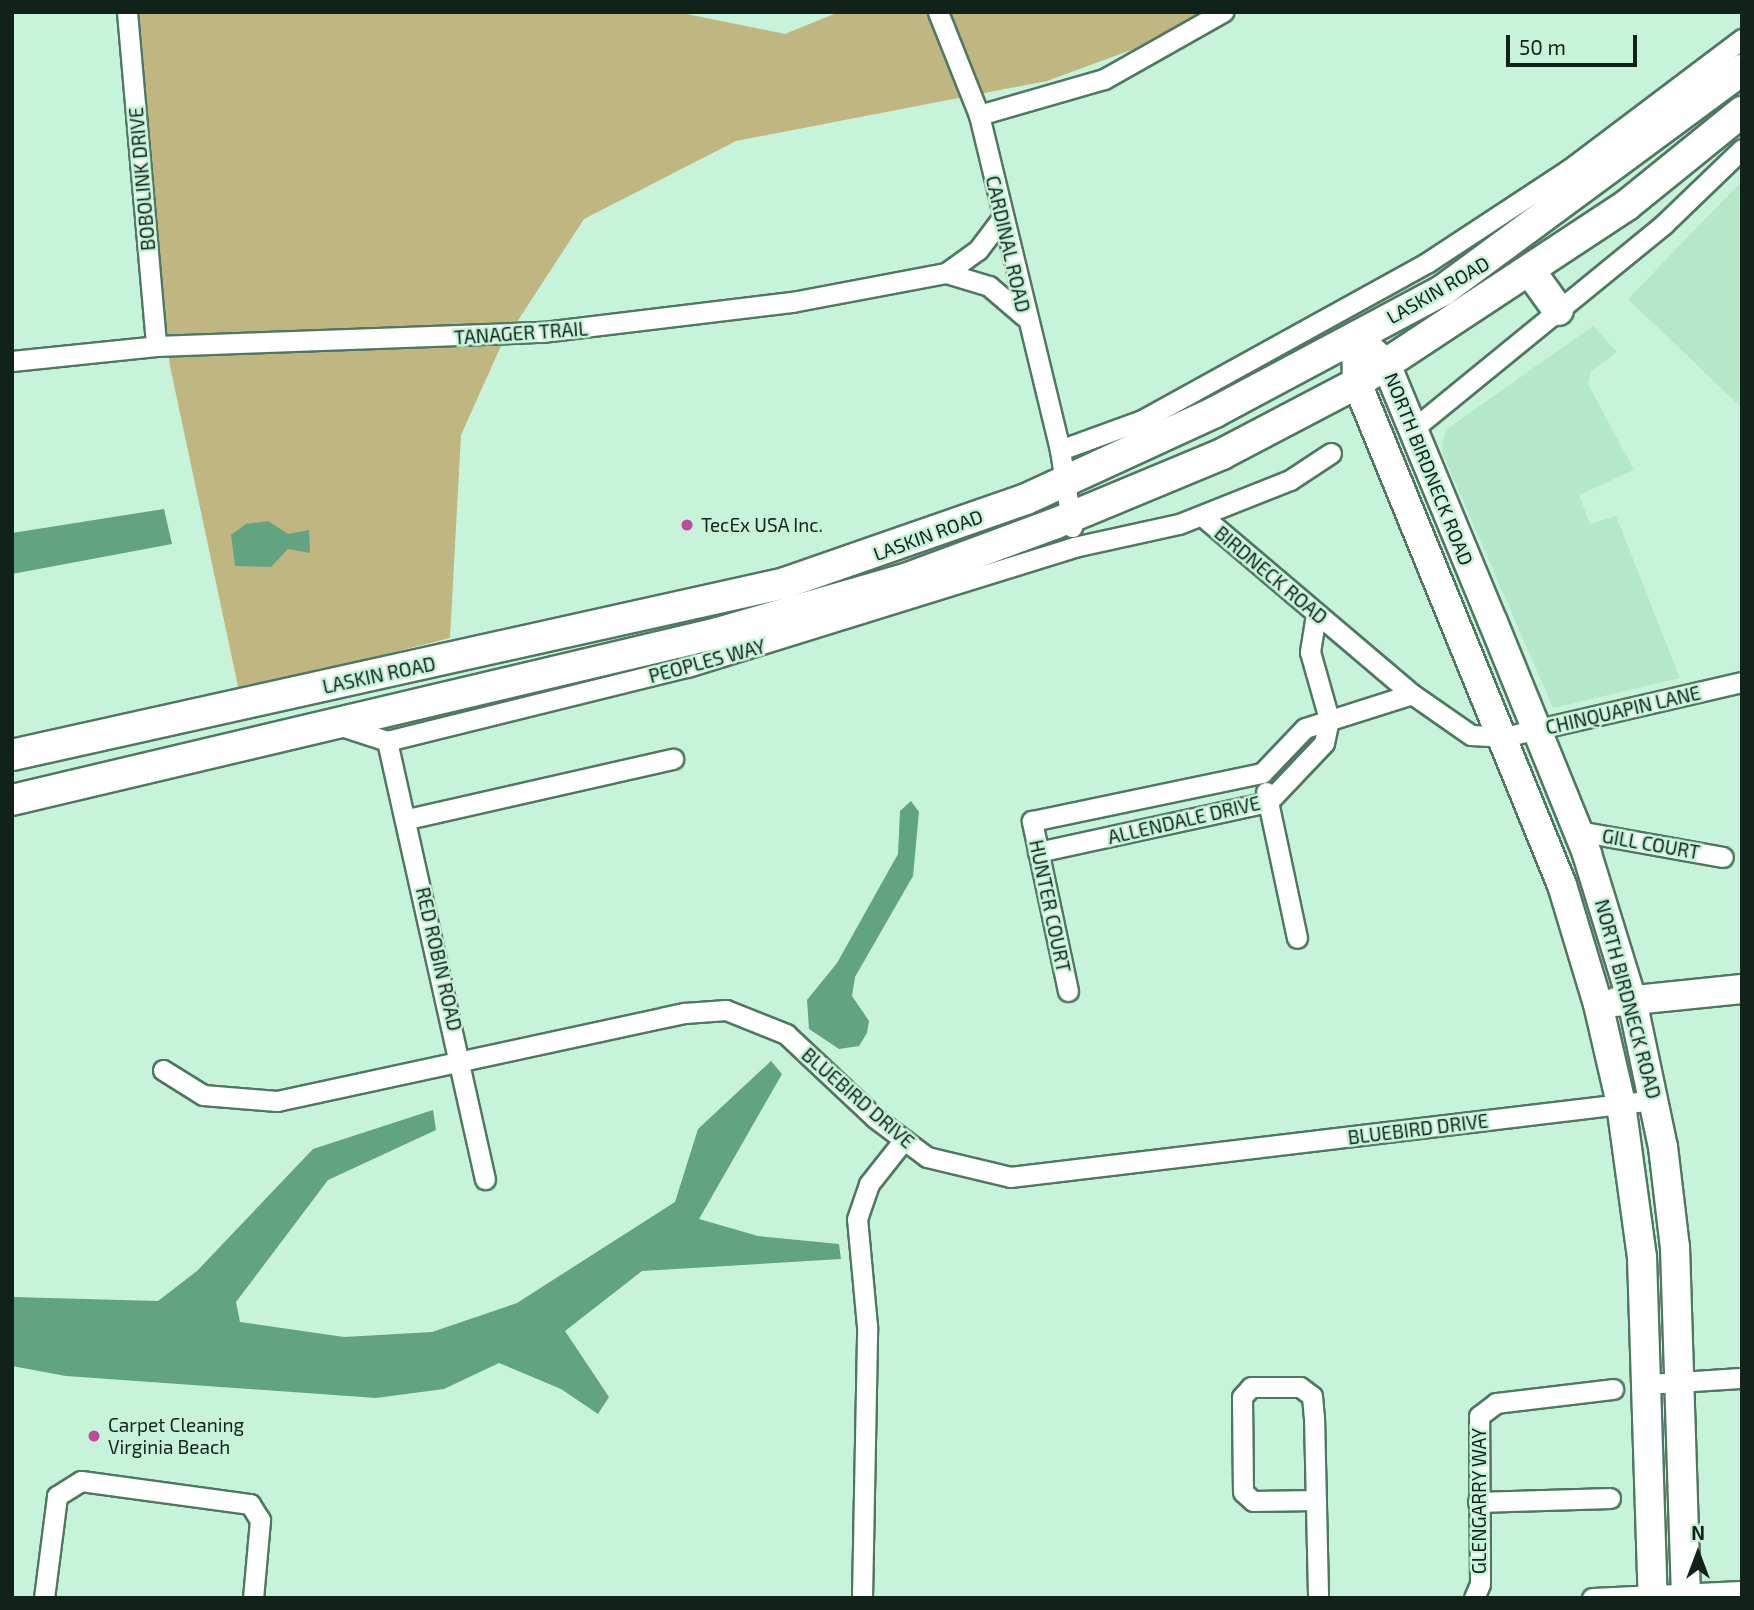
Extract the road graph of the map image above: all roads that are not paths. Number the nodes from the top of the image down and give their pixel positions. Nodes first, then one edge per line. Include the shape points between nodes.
1 (127, 12) edge
2 (938, 12) edge
3 (1223, 12) edge
4 (1742, 39) edge
5 (1742, 70) edge
6 (1742, 112) edge
7 (979, 115) junction
8 (1742, 149) edge
9 (1637, 197) junction
10 (1002, 218) junction
11 (1664, 224) junction
12 (1530, 271) junction
13 (946, 273) junction
14 (1558, 310) junction
15 (1024, 316) junction
16 (1349, 324) junction
17 (156, 346) junction
18 (12, 361) edge
19 (1386, 364) junction
20 (1357, 383) junction
21 (1413, 429) junction
22 (1060, 450) junction
23 (1331, 453) dead end
24 (1066, 481) junction
25 (1202, 516) junction
26 (1071, 517) junction
27 (1074, 547) junction
28 (1316, 613) junction
29 (598, 629) junction
30 (606, 661) junction
31 (643, 665) junction
32 (1742, 682) edge
33 (1412, 694) junction
34 (1329, 719) junction
35 (335, 724) junction
36 (1537, 729) junction
37 (1504, 737) junction
38 (387, 741) junction
39 (12, 755) edge
40 (673, 759) dead end
41 (1262, 773) junction
42 (12, 800) edge
43 (1268, 802) junction
44 (408, 820) junction
45 (1032, 821) joint
46 (1578, 831) junction
47 (1038, 852) junction
48 (1723, 857) dead end
49 (1297, 938) dead end
50 (1742, 989) edge
51 (1068, 991) dead end
52 (1632, 1000) junction
53 (1598, 1004) junction
54 (463, 1065) junction
55 (163, 1070) dead end
56 (1655, 1100) junction
57 (1620, 1104) junction
58 (903, 1141) junction
59 (485, 1179) dead end
60 (1742, 1378) edge
61 (1682, 1381) junction
62 (1648, 1384) junction
63 (1613, 1390) dead end
64 (1609, 1498) dead end
65 (1316, 1500) junction
66 (1478, 1502) junction
67 (1742, 1591) edge
68 (1686, 1596) edge
69 (1653, 1597) edge
70 (44, 1598) edge
71 (253, 1598) edge
72 (862, 1598) edge
73 (1318, 1598) edge
74 (1474, 1598) edge
75 (1592, 1598) edge

1 - 17 street, BOBOLINK DRIVE
2 - 7 street, CARDINAL ROAD
3 - 7 street via 1104,79
4 - 16 street, LASKIN ROAD
5 - 16 main road, LASKIN ROAD via 1494,258
6 - 9 main road, LASKIN ROAD
7 - 10 street, CARDINAL ROAD
8 - 11 street
9 - 11 street
9 - 12 main road, LASKIN ROAD
10 - 13 street, TANAGER TRAIL via 978,250
10 - 15 street, CARDINAL ROAD
11 - 14 street
12 - 14 main road
12 - 19 main road, LASKIN ROAD
13 - 15 street via 989,286
13 - 17 street, TANAGER TRAIL via 630,325
14 - 21 street
15 - 22 street, CARDINAL ROAD
16 - 19 main road, NORTH BIRDNECK ROAD
16 - 20 main road, NORTH BIRDNECK ROAD
16 - 22 street, LASKIN ROAD via 1142,421
16 - 24 main road, LASKIN ROAD
17 - 18 street, TANAGER TRAIL
19 - 20 main road, LASKIN ROAD
19 - 21 main road, NORTH BIRDNECK ROAD
20 - 26 main road, LASKIN ROAD via 1222,454
20 - 37 main road, NORTH BIRDNECK ROAD
21 - 36 main road, NORTH BIRDNECK ROAD
22 - 24 street, CARDINAL ROAD
23 - 25 street via 1290,480
24 - 26 street
24 - 29 main road, LASKIN ROAD via 826,571
25 - 27 street, BIRDNECK ROAD
25 - 28 street, BIRDNECK ROAD
26 - 27 street
26 - 31 main road, LASKIN ROAD via 905,579
27 - 31 street, PEOPLES WAY
28 - 33 street, BIRDNECK ROAD
28 - 34 street via 1310,652
29 - 30 main road
29 - 39 main road, LASKIN ROAD
30 - 31 main road, LASKIN ROAD
30 - 35 main road, LASKIN ROAD
31 - 38 street, PEOPLES WAY
32 - 36 street, CHINQUAPIN LANE
33 - 34 street, ALLENDALE DRIVE
33 - 37 street, BIRDNECK ROAD via 1455,728
34 - 41 street, ALLENDALE DRIVE via 1305,728
34 - 43 street, ALLENDALE DRIVE via 1324,743
35 - 38 street
35 - 42 main road, LASKIN ROAD
36 - 37 street, CHINQUAPIN LANE
36 - 46 main road, NORTH BIRDNECK ROAD
37 - 53 main road, NORTH BIRDNECK ROAD via 1562,885
38 - 44 street, RED ROBIN ROAD
40 - 44 street
41 - 43 street
41 - 45 street, ALLENDALE DRIVE
43 - 47 street, ALLENDALE DRIVE
43 - 49 street
44 - 54 street, RED ROBIN ROAD
45 - 47 street, HUNTER COURT
46 - 48 street, GILL COURT
46 - 52 main road, NORTH BIRDNECK ROAD
47 - 51 street, HUNTER COURT
50 - 52 main road
52 - 53 main road
52 - 56 main road, NORTH BIRDNECK ROAD
53 - 57 main road, NORTH BIRDNECK ROAD
54 - 55 street, BLUEBIRD DRIVE via 248,1102 203,1095
54 - 58 street, BLUEBIRD DRIVE via 685,1013 726,1010 786,1034
54 - 59 street, RED ROBIN ROAD
56 - 57 street, BLUEBIRD DRIVE
56 - 61 main road, NORTH BIRDNECK ROAD via 1675,1247
57 - 58 street, BLUEBIRD DRIVE via 1010,1177 943,1164
57 - 62 main road, NORTH BIRDNECK ROAD via 1643,1257
58 - 72 street via 869,1184 858,1219 866,1400
60 - 61 street
61 - 62 street
61 - 68 main road, NORTH BIRDNECK ROAD
62 - 69 main road, NORTH BIRDNECK ROAD
63 - 66 street, GLENGARRY WAY via 1544,1394 1487,1408 1476,1426
64 - 66 street
65 - 65 street via 1307,1390 1245,1391 1243,1459 1248,1499
65 - 73 street
66 - 74 street, GLENGARRY WAY via 1480,1584
67 - 68 street
68 - 69 street
69 - 75 street
70 - 71 street via 57,1496 81,1481 250,1504 260,1520

